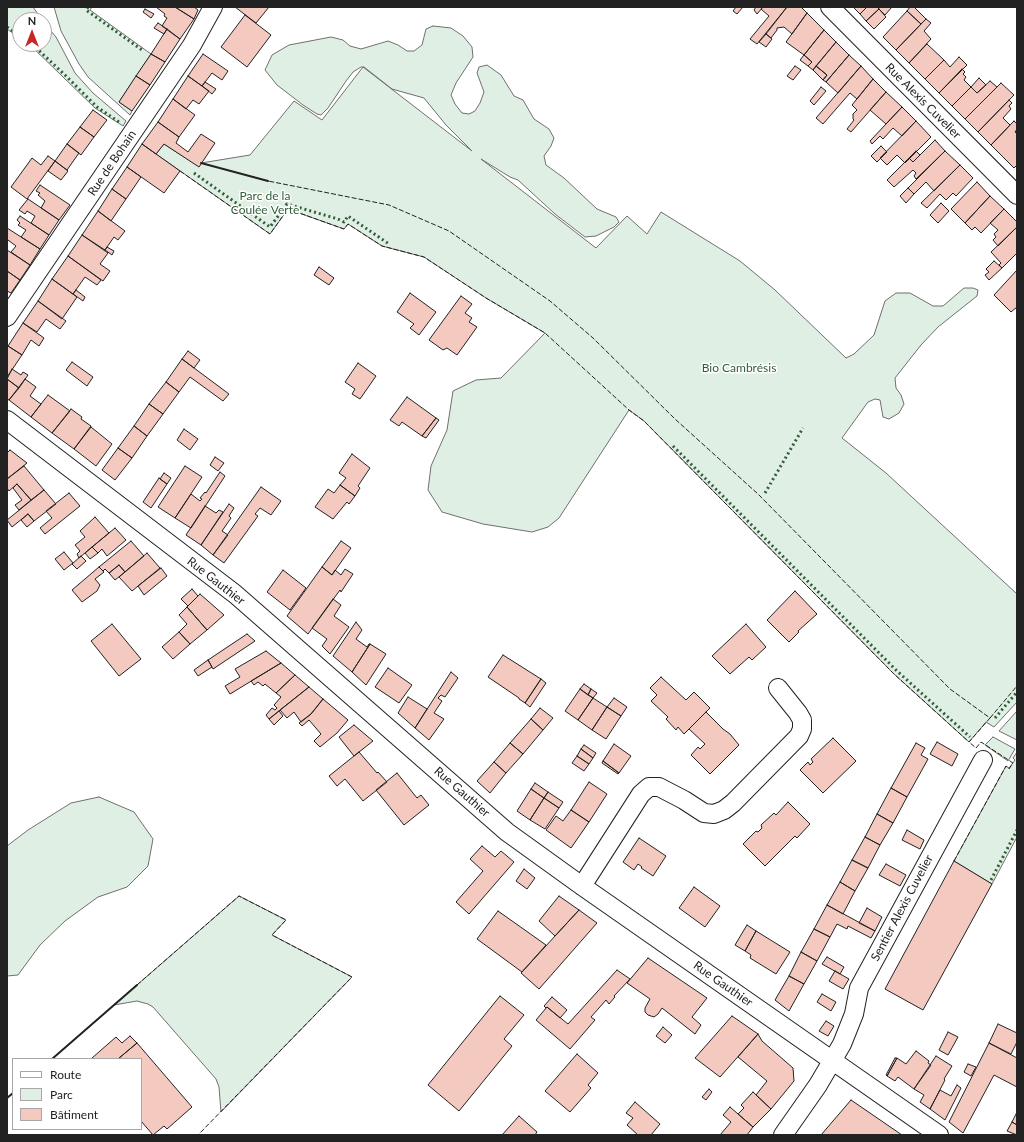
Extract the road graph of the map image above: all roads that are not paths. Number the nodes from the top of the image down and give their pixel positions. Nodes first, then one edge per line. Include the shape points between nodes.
1 (213, 7) edge
2 (830, 7) edge
3 (1017, 195) edge
4 (7, 317) edge
5 (7, 420) edge
6 (778, 688) dead end
7 (983, 760) dead end
8 (582, 886) junction
9 (832, 1061) junction
10 (783, 1135) edge
11 (939, 1135) edge

1 - 4 street, Rue de Bohain via 192,45
2 - 3 street, Rue Alexis Cuvelier
5 - 8 street, Rue Gauthier via 235,594 507,832
6 - 8 street via 798,713 802,720 802,729 799,736 733,803 714,814 704,814 668,791 659,787 649,787 641,794
7 - 9 street, Sentier Alexis Cuvelier via 859,988 854,1014
8 - 9 street, Rue Gauthier
9 - 10 street, Sentier Alexis Cuvelier
9 - 11 street, Rue Gauthier

